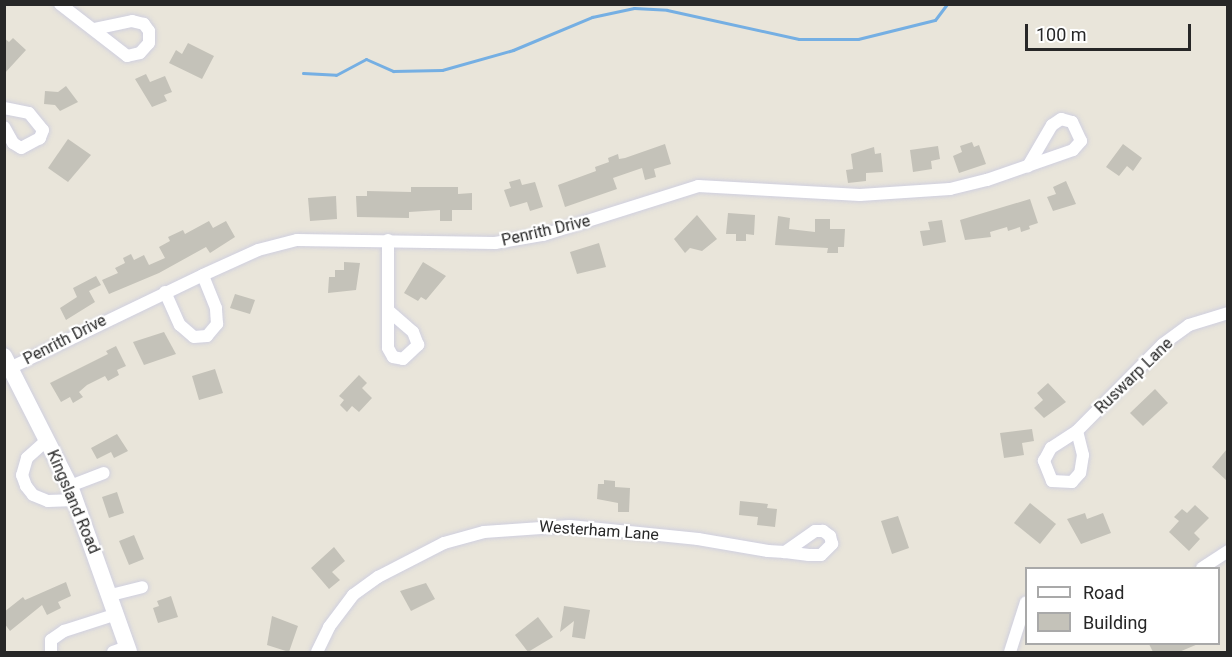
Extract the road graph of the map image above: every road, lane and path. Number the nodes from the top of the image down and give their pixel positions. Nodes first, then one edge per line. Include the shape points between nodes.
1 (60, 4) edge
2 (95, 29) dead end
3 (4, 108) edge
4 (4, 127) edge
5 (1028, 166) junction
6 (388, 240) junction
7 (203, 274) junction
8 (165, 292) junction
9 (388, 310) dead end
10 (1227, 313) edge
11 (8, 362) edge
12 (1077, 431) dead end
13 (47, 440) junction
14 (104, 473) dead end
15 (72, 493) junction
16 (1227, 551) edge
17 (785, 552) dead end
18 (1203, 567) edge
19 (142, 587) dead end
20 (111, 596) junction
21 (1025, 605) edge
22 (117, 614) junction
23 (123, 651) edge
24 (51, 652) edge
25 (317, 652) edge
26 (1010, 652) edge

1 - 2 street
3 - 4 street via 29,113 43,130 40,138 21,148 13,143
5 - 5 street, Penrith Drive via 1052,125 1061,119 1072,122 1081,141 1073,150
5 - 6 street, Penrith Drive via 950,189 906,194 698,186 609,216 504,242
6 - 7 street, Penrith Drive via 297,240 258,250
6 - 9 street
7 - 8 street, Penrith Drive
7 - 8 street via 216,308 217,324 207,336 194,337 180,325
8 - 11 street, Penrith Drive
10 - 12 street, Ruswarp Lane via 1189,325 1163,345
11 - 13 street, Kingsland Road
13 - 15 street, Kingsland Road
13 - 15 street via 27,458 22,475 26,486 33,495 48,501
14 - 15 street
15 - 20 street, Kingsland Road
16 - 18 street
17 - 25 street, Westerham Lane via 570,526 484,531 444,543 378,577 353,595 329,627
19 - 20 street
20 - 22 street, Kingsland Road
21 - 26 street
22 - 23 street, Kingsland Road
22 - 24 street via 64,631 51,640

